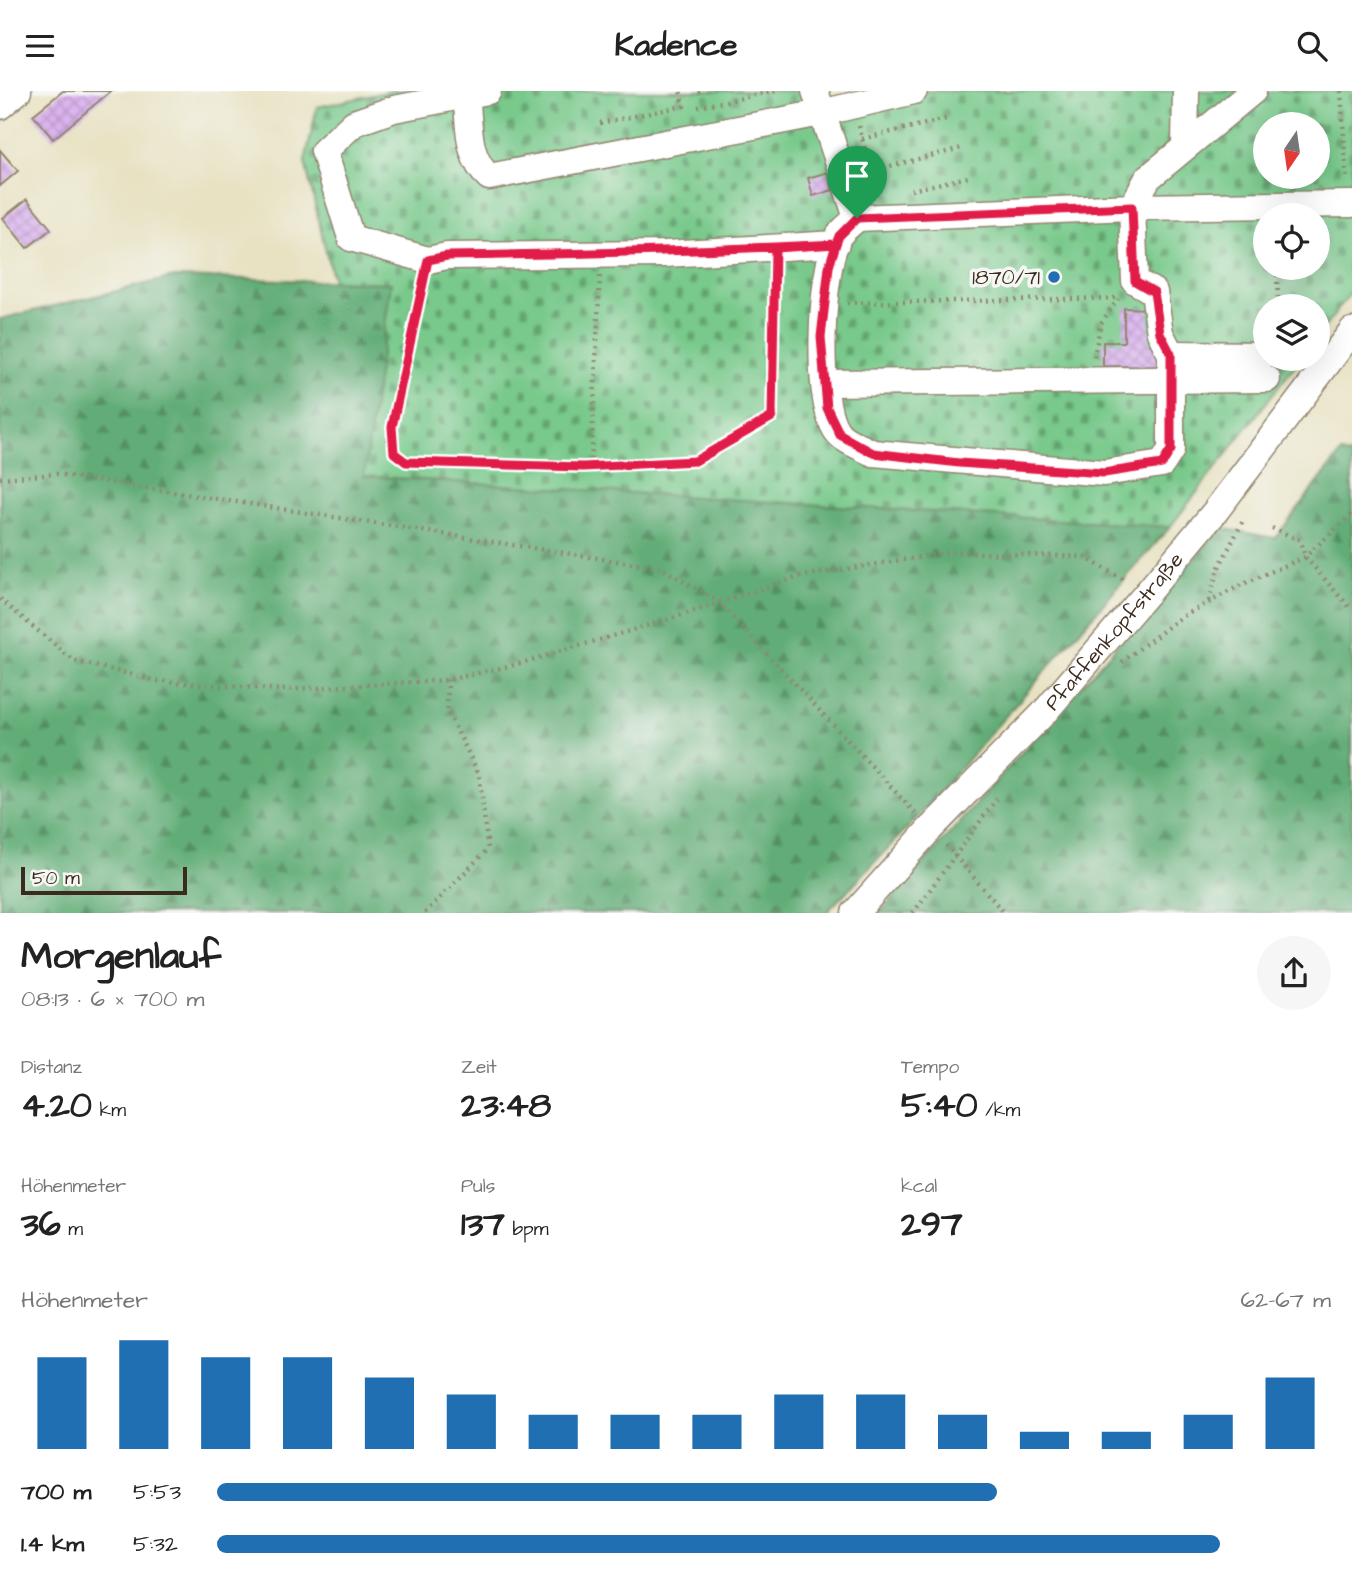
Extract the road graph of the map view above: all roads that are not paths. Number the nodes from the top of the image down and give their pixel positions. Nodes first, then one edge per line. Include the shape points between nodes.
1 (18, 91) edge
2 (914, 91) edge
3 (1186, 91) edge
4 (1253, 91) edge
5 (477, 93) edge
6 (818, 102) edge
7 (0, 106) edge
8 (1185, 145) junction
9 (1350, 204) edge
10 (1132, 207) junction
11 (869, 218) junction
12 (836, 244) junction
13 (1352, 331) edge
14 (1330, 352) edge
15 (1171, 367) junction
16 (1253, 367) edge
17 (1315, 371) edge
18 (825, 383) junction
19 (855, 913) edge

1 - 7 street
2 - 6 street via 853,105
3 - 8 street
4 - 8 street
5 - 6 street via 470,138 477,167 489,177
5 - 12 street via 394,109 355,123 324,151 351,238 428,260
6 - 11 street
8 - 10 street via 1148,178
9 - 10 street
10 - 11 street
10 - 15 street via 1127,290 1154,292
11 - 12 street via 839,236
12 - 18 street via 821,337
13 - 14 street, Pfaffenkopfstraße
15 - 16 street
15 - 18 street via 1094,379
15 - 18 street via 1171,450 1162,464 1104,473 873,453 840,435 827,408
17 - 19 street, Pfaffenkopfstraße via 1214,513 1147,593 1043,715

